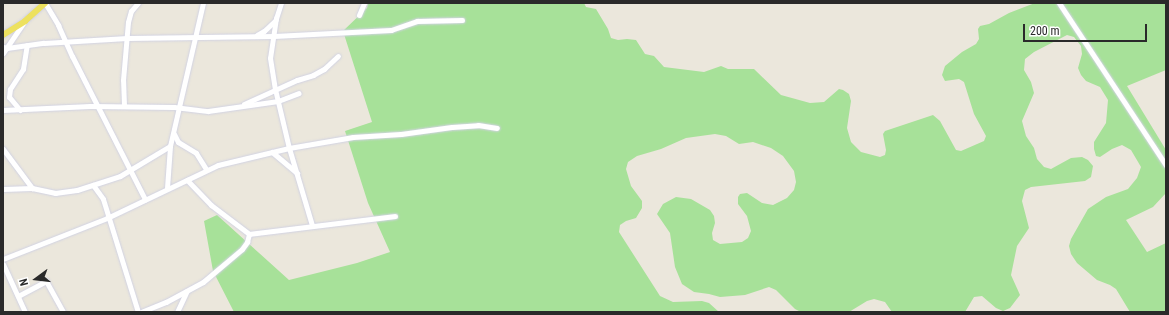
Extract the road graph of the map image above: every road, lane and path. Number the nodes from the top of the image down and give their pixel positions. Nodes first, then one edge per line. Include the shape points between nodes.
1 (45, 3) edge
2 (138, 3) edge
3 (203, 3) edge
4 (281, 3) edge
5 (364, 3) edge
6 (1059, 3) edge
7 (359, 16) dead end
8 (276, 20) junction
9 (462, 20) dead end
10 (25, 21) junction
11 (3, 35) edge
12 (196, 36) junction
13 (255, 36) junction
14 (274, 36) junction
15 (127, 38) junction
16 (66, 42) junction
17 (27, 45) junction
18 (5, 47) edge
19 (3, 53) edge
20 (338, 56) dead end
21 (275, 89) junction
22 (299, 93) dead end
23 (278, 100) junction
24 (98, 106) junction
25 (124, 106) junction
26 (238, 107) junction
27 (180, 109) junction
28 (3, 110) edge
29 (20, 110) junction
30 (496, 128) dead end
31 (174, 134) junction
32 (170, 146) junction
33 (3, 148) edge
34 (289, 148) junction
35 (272, 152) junction
36 (1166, 164) edge
37 (130, 169) junction
38 (206, 169) junction
39 (297, 173) junction
40 (187, 180) junction
41 (93, 185) junction
42 (32, 188) junction
43 (167, 188) junction
44 (3, 189) edge
45 (145, 199) junction
46 (395, 216) dead end
47 (107, 218) junction
48 (312, 225) junction
49 (249, 234) junction
50 (3, 259) edge
51 (3, 264) edge
52 (187, 291) junction
53 (18, 296) junction
54 (25, 312) edge
55 (63, 312) edge
56 (138, 312) edge
57 (141, 312) edge
58 (177, 312) edge

1 - 10 main road
1 - 16 street
2 - 15 street via 129,14
3 - 12 street
4 - 8 street
5 - 7 street
6 - 36 street
8 - 13 street
8 - 14 street
9 - 14 street via 416,21 391,30
10 - 11 main road
10 - 18 street
12 - 13 street
12 - 15 street
12 - 27 street
13 - 14 street
14 - 21 street via 270,58
15 - 16 street
15 - 25 street via 123,80
16 - 17 street
16 - 24 street
17 - 18 street
17 - 29 street via 23,69 10,89 9,97
18 - 19 street
20 - 21 street via 313,76
21 - 23 street
21 - 26 street
22 - 23 street
23 - 26 street
23 - 34 street
24 - 25 street
24 - 29 street
24 - 37 street
25 - 27 street
26 - 27 street via 208,111
27 - 31 street
28 - 29 street
30 - 34 street via 478,125 452,127 353,137
31 - 32 street
31 - 38 street via 178,142 196,154
32 - 37 street
32 - 43 street
33 - 42 street
34 - 35 street
34 - 39 street
35 - 38 street
35 - 39 street
37 - 41 street via 120,176
37 - 45 street
38 - 40 street
39 - 48 street
40 - 43 street
40 - 49 street via 211,205
41 - 42 street via 55,193
41 - 47 street via 103,199
42 - 44 street
43 - 45 street
45 - 47 street
46 - 48 street
47 - 50 street
47 - 56 street
48 - 49 street
49 - 52 street via 242,249 203,282
51 - 53 street
52 - 57 street
52 - 58 street
53 - 54 street
53 - 55 street via 46,281

